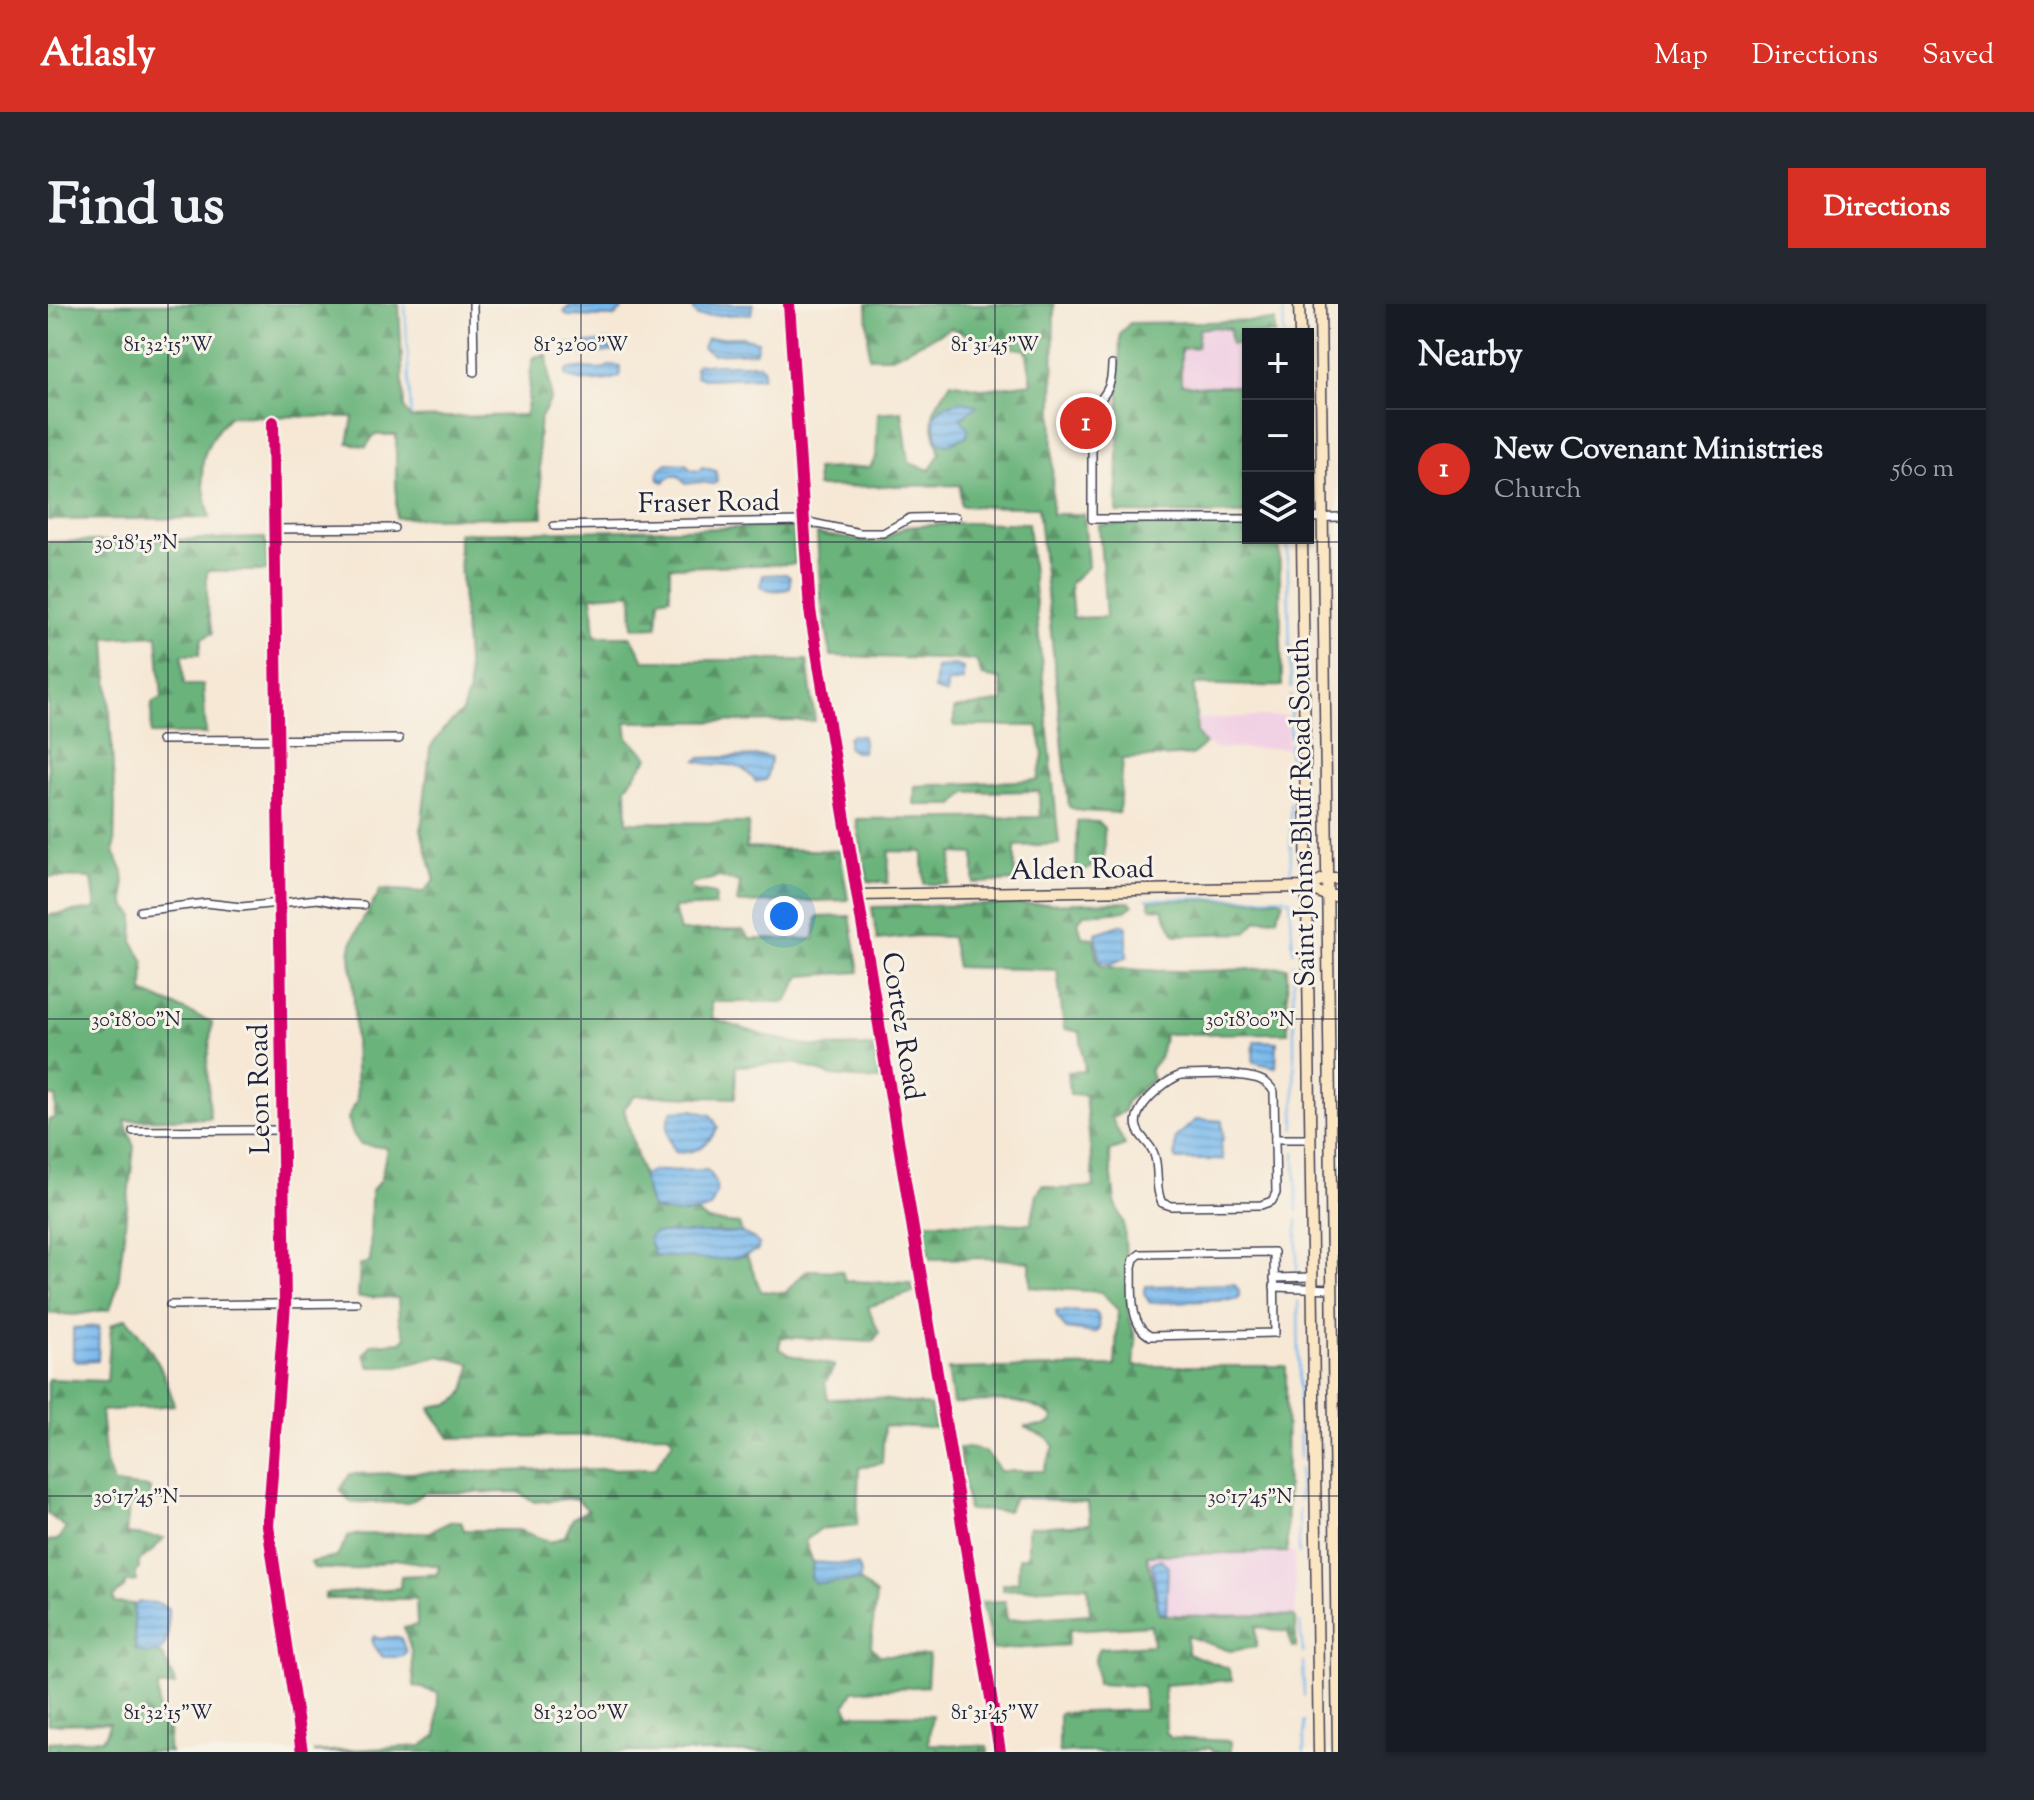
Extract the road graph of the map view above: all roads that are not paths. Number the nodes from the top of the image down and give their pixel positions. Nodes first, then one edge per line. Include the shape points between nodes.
1 (473, 304) edge
2 (789, 304) edge
3 (1299, 304) edge
4 (1320, 304) edge
5 (1300, 328) edge
6 (1112, 365) dead end
7 (474, 372) dead end
8 (273, 422) dead end
9 (956, 517) dead end
10 (1338, 517) edge
11 (1314, 518) edge
12 (1322, 518) junction
13 (1242, 519) edge
14 (803, 521) junction
15 (554, 526) dead end
16 (394, 528) dead end
17 (273, 529) junction
18 (1302, 544) edge
19 (399, 739) dead end
20 (161, 740) dead end
21 (276, 740) junction
22 (1325, 878) junction
23 (1338, 878) edge
24 (1307, 887) junction
25 (858, 895) junction
26 (1325, 895) junction
27 (1338, 895) edge
28 (279, 903) junction
29 (363, 905) dead end
30 (140, 911) dead end
31 (282, 1130) junction
32 (133, 1131) dead end
33 (1275, 1139) junction
34 (1310, 1139) junction
35 (1312, 1277) junction
36 (1274, 1278) junction
37 (1274, 1287) junction
38 (1313, 1289) junction
39 (1333, 1289) junction
40 (356, 1303) dead end
41 (285, 1304) junction
42 (170, 1305) dead end
43 (1337, 1605) edge
44 (1318, 1606) junction
45 (302, 1752) edge
46 (1000, 1752) edge
47 (1319, 1752) edge
48 (1338, 1752) edge

1 - 7 street
2 - 14 main road, Cortez Road
3 - 5 main road
4 - 12 main road, Saint Johns Bluff Road South
6 - 13 street via 1110,388 1092,416 1092,519
8 - 17 street, Leon Road
9 - 14 street, Fraser Road via 910,518 883,533
10 - 12 street
11 - 12 street
12 - 22 main road, Saint Johns Bluff Road South
14 - 15 street, Fraser Road
14 - 25 main road, Cortez Road via 810,610
16 - 17 street
17 - 21 street, Leon Road
18 - 24 main road, Saint Johns Bluff Road South
19 - 21 street
20 - 21 street
21 - 28 street, Leon Road
22 - 23 main road, Alden Road
22 - 24 main road, Alden Road
22 - 26 main road, Saint Johns Bluff Road South
24 - 25 main road, Alden Road
24 - 26 main road, Alden Road
24 - 34 main road, Saint Johns Bluff Road South
25 - 46 main road, Cortez Road
26 - 27 main road, Alden Road
26 - 39 main road, Saint Johns Bluff Road South
28 - 29 street via 318,899
28 - 30 street via 206,903
28 - 31 street, Leon Road
31 - 32 street
31 - 41 street, Leon Road
33 - 33 street via 1272,1201 1171,1206 1158,1195 1154,1151 1139,1133 1136,1114 1181,1075 1263,1080 1274,1092
33 - 34 street
34 - 35 main road, Saint Johns Bluff Road South
35 - 36 street
35 - 38 main road, Saint Johns Bluff Road South
36 - 37 street
36 - 37 street via 1274,1252 1140,1254 1132,1267 1136,1323 1150,1336 1275,1333
37 - 38 street
38 - 39 street
38 - 44 main road, Saint Johns Bluff Road South
39 - 43 main road, Saint Johns Bluff Road South
40 - 41 street
41 - 42 street
41 - 45 street, Leon Road via 268,1526
43 - 44 main road
43 - 48 main road, Saint Johns Bluff Road South
44 - 47 main road, Saint Johns Bluff Road South

